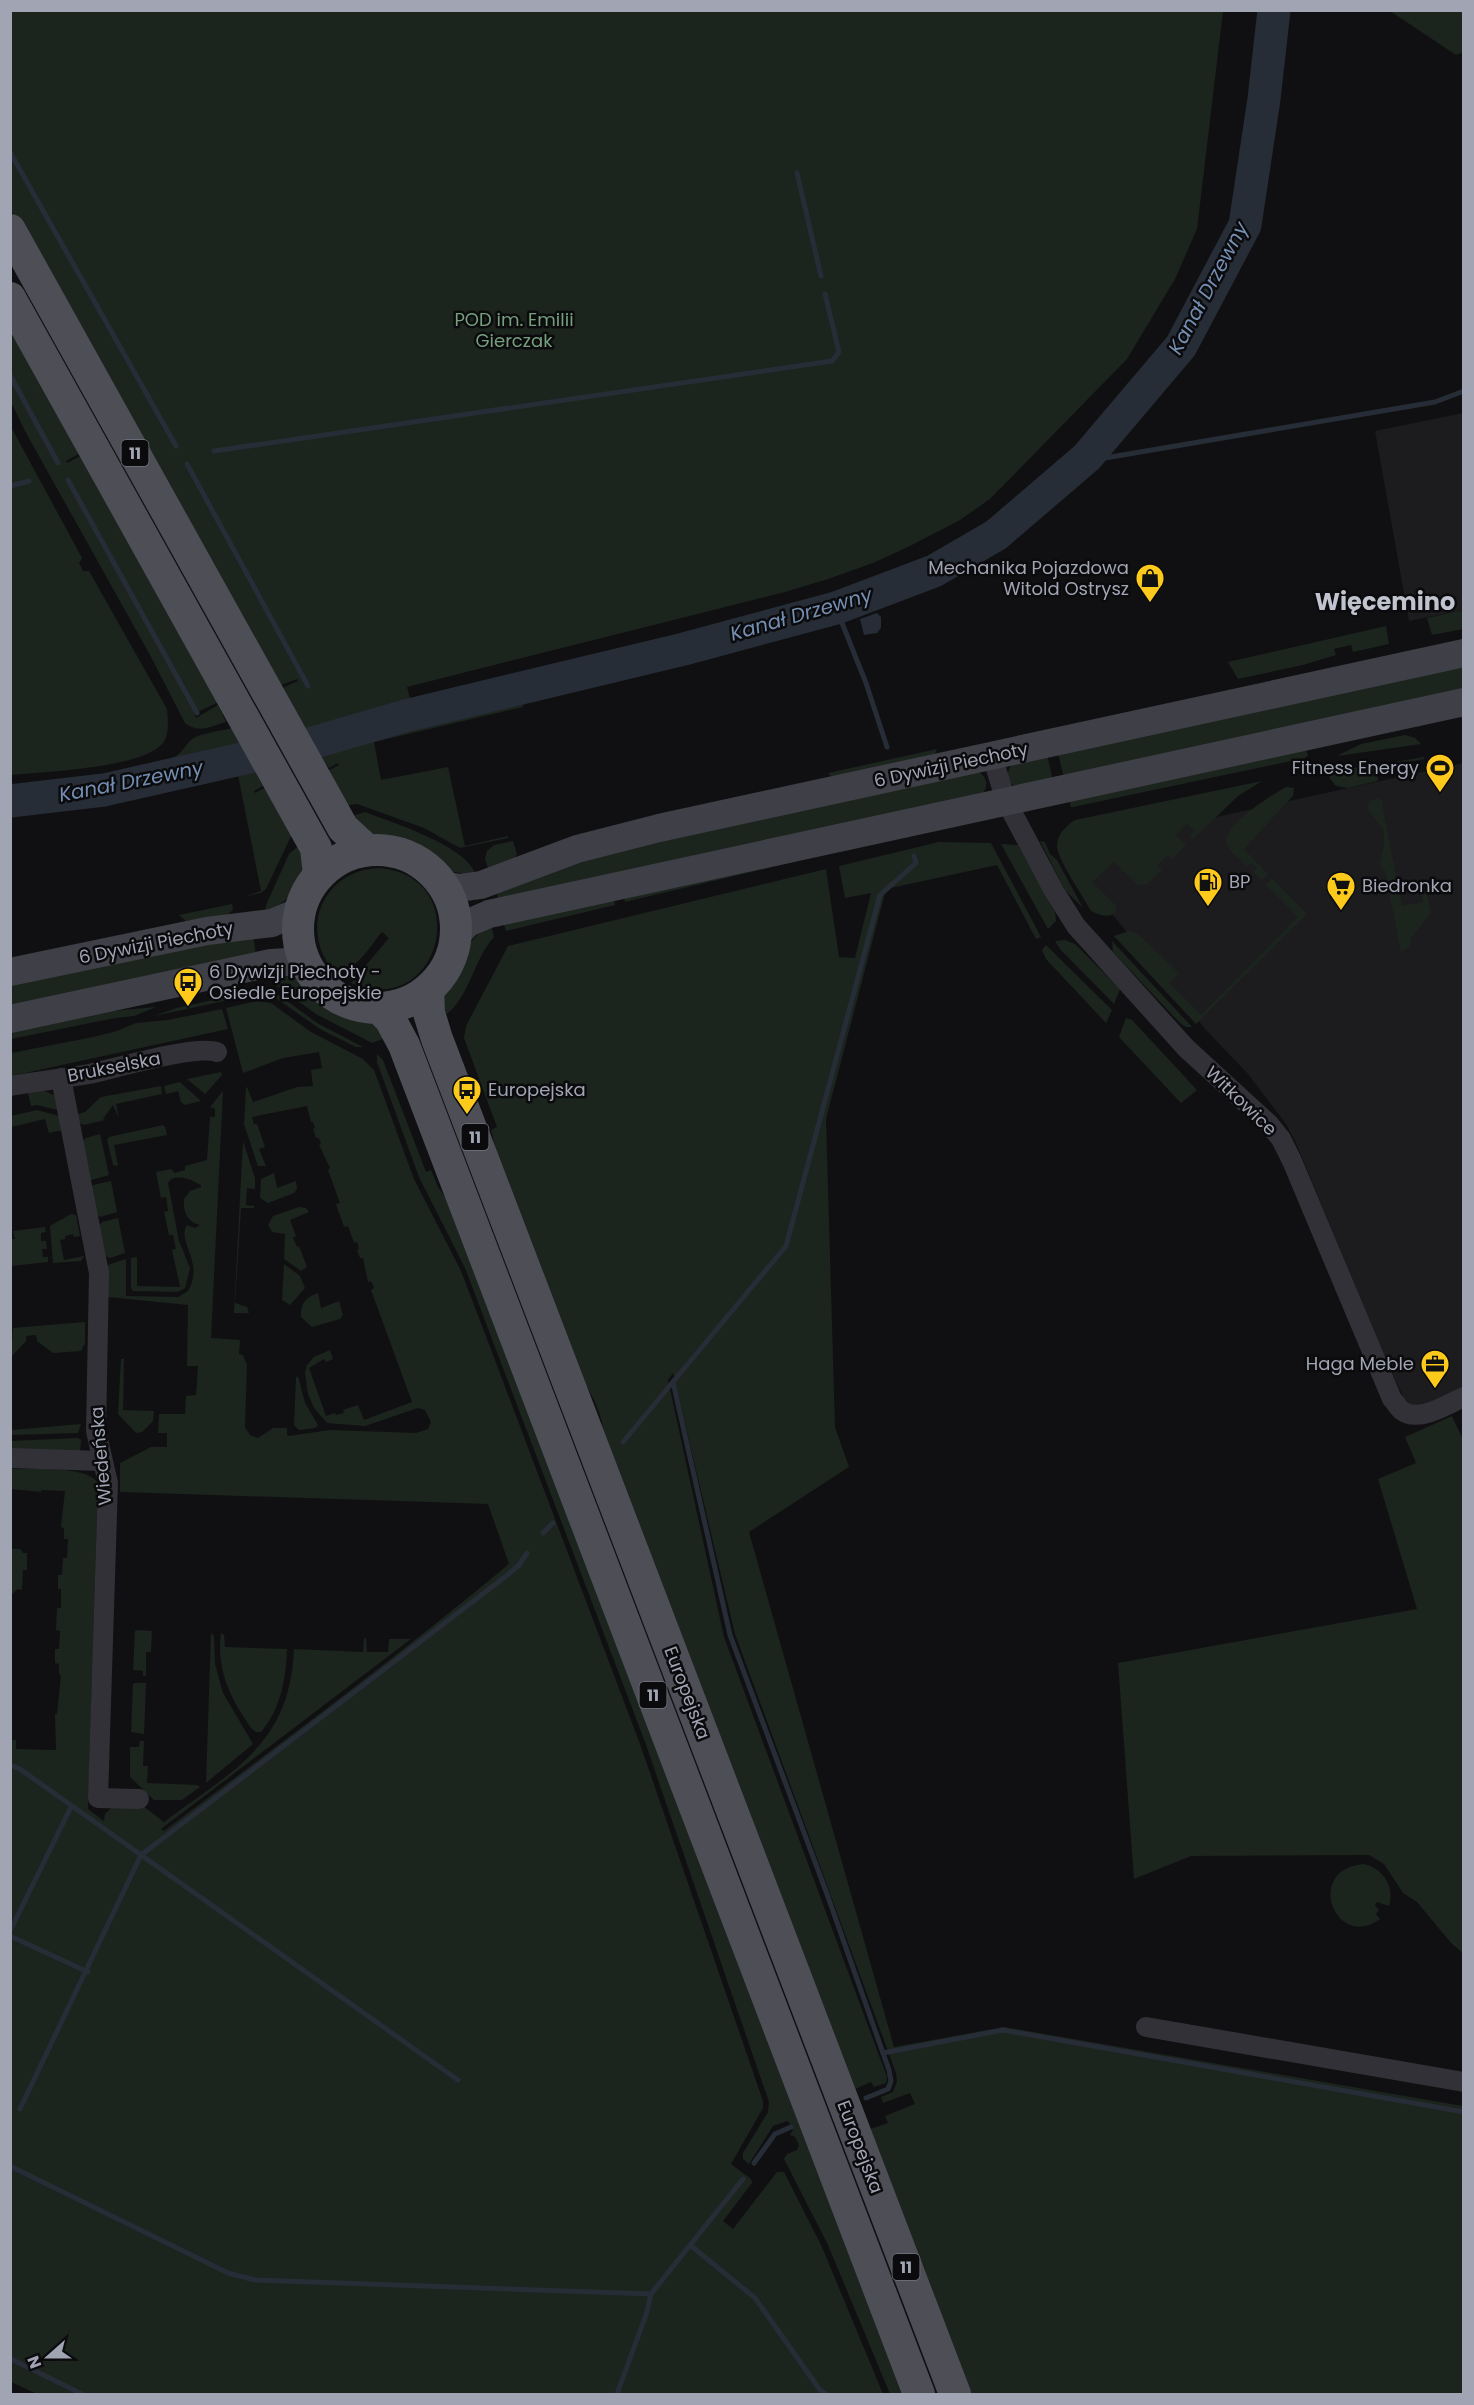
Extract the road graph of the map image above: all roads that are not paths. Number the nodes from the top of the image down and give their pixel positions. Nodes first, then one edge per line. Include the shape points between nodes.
1 (10, 230) edge
2 (10, 298) edge
3 (1464, 653) edge
4 (1464, 702) edge
5 (992, 756) junction
6 (1006, 801) junction
7 (367, 850) junction
8 (319, 875) junction
9 (443, 885) junction
10 (300, 911) junction
11 (456, 934) junction
12 (306, 961) junction
13 (10, 972) edge
14 (428, 990) junction
15 (379, 1008) junction
16 (10, 1019) edge
17 (217, 1052) dead end
18 (61, 1078) junction
19 (10, 1086) edge
20 (1464, 1397) edge
21 (10, 1458) edge
22 (102, 1461) junction
23 (139, 1799) dead end
24 (1146, 2027) dead end
25 (1464, 2082) edge
26 (919, 2394) edge
27 (955, 2394) edge

1 - 7 main road, 11 via 343,828
2 - 8 main road, 11 via 308,832
3 - 5 street, 6 Dywizji Piechoty
4 - 6 street
5 - 6 street
5 - 9 street, 6 Dywizji Piechoty via 604,842 470,887
6 - 11 street via 495,913 476,919
6 - 20 street, Witkowice via 1076,926 1186,1048 1281,1139 1392,1399 1402,1411 1414,1415
7 - 8 main road via 337,861
7 - 9 main road via 393,851 412,858
8 - 10 main road
9 - 11 main road via 454,909
10 - 12 main road via 299,934
10 - 13 street, 6 Dywizji Piechoty via 272,923 207,931
11 - 14 main road via 448,965
12 - 15 main road via 320,983 335,996 359,1006
12 - 16 street via 271,963
14 - 15 main road via 405,1003
14 - 27 main road, Europejska / 11 via 429,1013 439,1045
15 - 26 main road, Europejska / 11 via 407,1051
17 - 18 street, Brukselska via 190,1052
18 - 19 street, Brukselska
18 - 22 street, Wiedeńska via 99,1273 96,1431
21 - 22 street
22 - 23 street, Wiedeńska via 108,1484 98,1798
24 - 25 street

